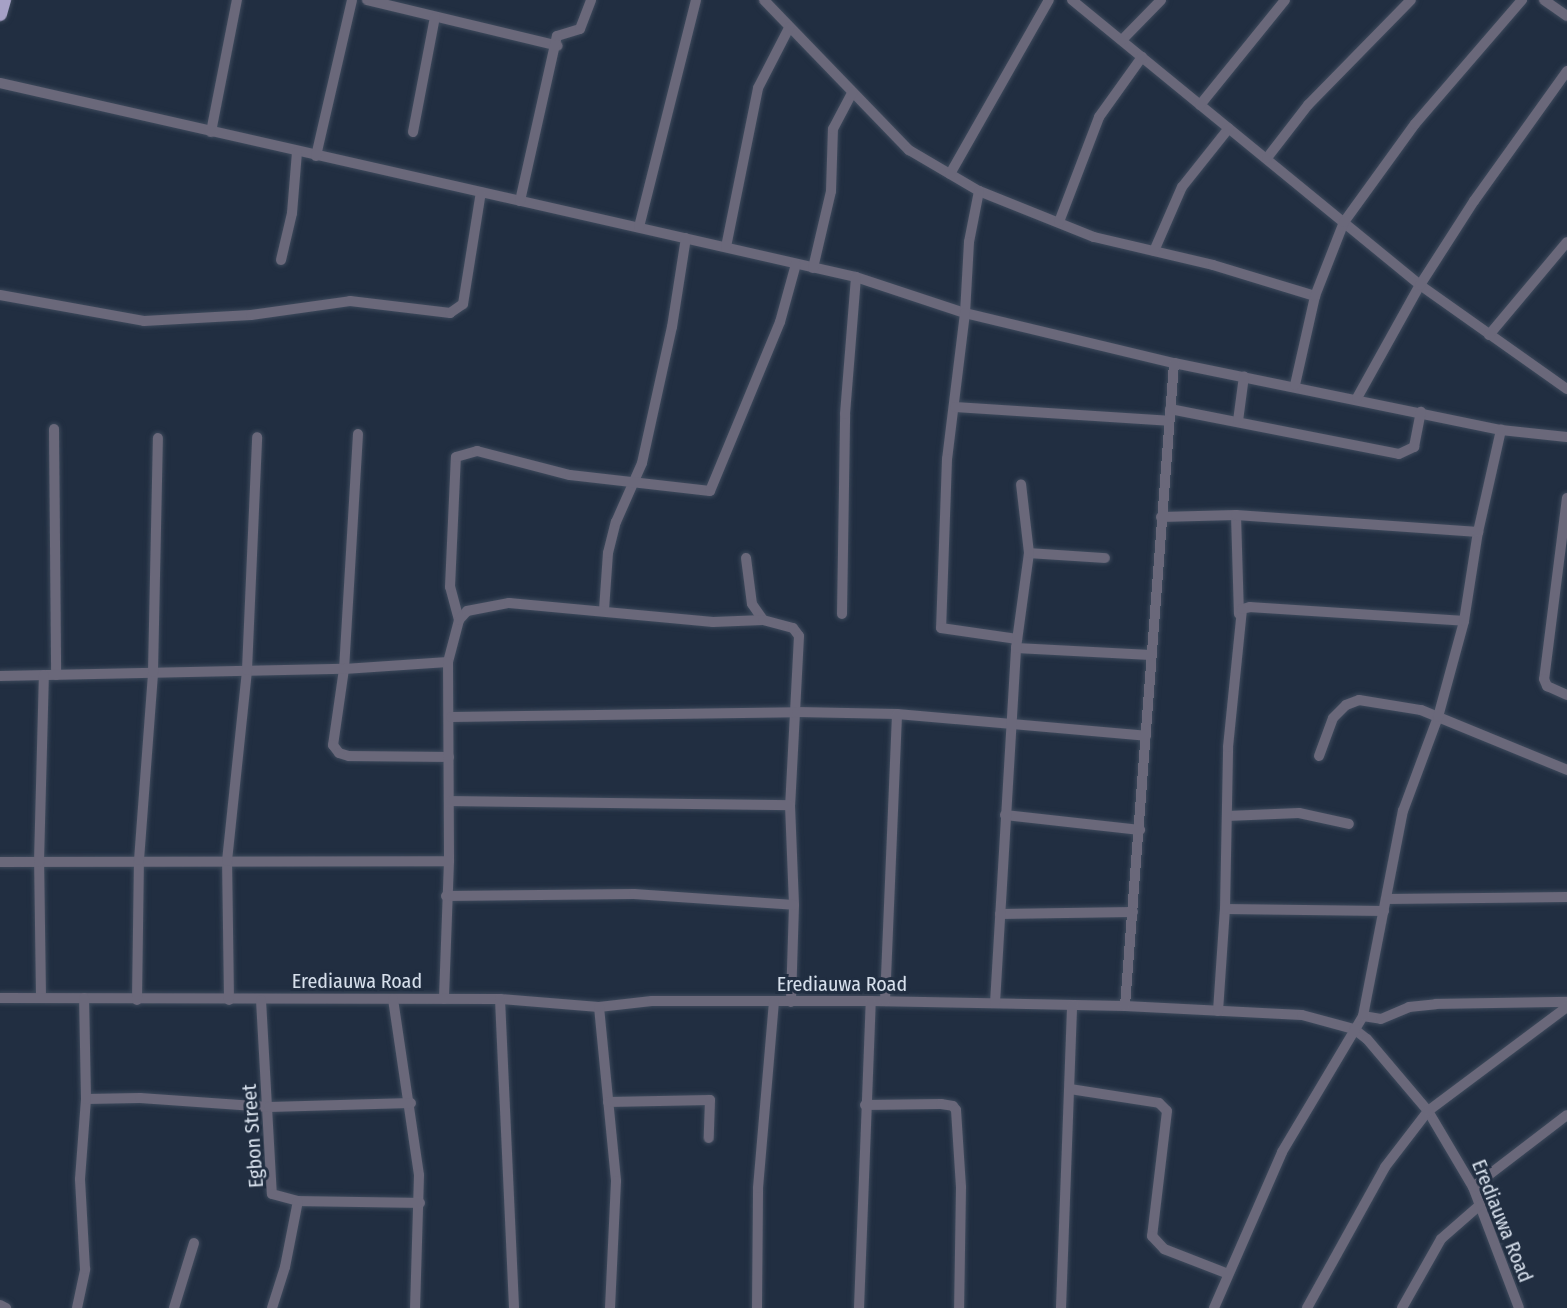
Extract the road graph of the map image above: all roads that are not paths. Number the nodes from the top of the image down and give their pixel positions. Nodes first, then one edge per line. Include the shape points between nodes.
1 (237, 0) edge
2 (352, 0) edge
3 (367, 0) edge
4 (591, 0) edge
5 (696, 0) edge
6 (764, 0) edge
7 (1049, 0) edge
8 (1072, 0) edge
9 (1161, 0) edge
10 (1285, 0) edge
11 (1411, 0) edge
12 (1522, 0) edge
13 (1544, 0) edge
14 (389, 3) edge
15 (1567, 16) edge
16 (435, 17) junction
17 (789, 28) junction
18 (1122, 40) junction
19 (558, 46) junction
20 (1142, 57) junction
21 (1567, 71) edge
22 (0, 83) edge
23 (852, 93) junction
24 (1200, 105) junction
25 (1229, 128) junction
26 (211, 132) junction
27 (413, 132) dead end
28 (297, 152) junction
29 (316, 156) junction
30 (1267, 158) junction
31 (950, 174) junction
32 (979, 191) junction
33 (481, 192) junction
34 (520, 201) junction
35 (1059, 222) junction
36 (1344, 222) junction
37 (639, 227) junction
38 (686, 238) junction
39 (1567, 242) edge
40 (726, 247) junction
41 (1154, 251) junction
42 (281, 260) dead end
43 (796, 264) junction
44 (813, 268) junction
45 (856, 277) junction
46 (1420, 285) junction
47 (0, 295) edge
48 (1315, 296) junction
49 (965, 313) junction
50 (1489, 335) junction
51 (1174, 363) junction
52 (1244, 376) junction
53 (1295, 385) junction
54 (1567, 389) edge
55 (1357, 398) junction
56 (955, 407) junction
57 (1421, 412) junction
58 (1169, 415) junction
59 (1238, 421) junction
60 (54, 429) dead end
61 (1501, 430) junction
62 (358, 434) dead end
63 (1567, 437) edge
64 (158, 438) dead end
65 (257, 438) dead end
66 (633, 484) junction
67 (1021, 484) dead end
68 (1567, 498) edge
69 (1236, 515) junction
70 (1161, 518) junction
71 (1478, 532) junction
72 (1029, 553) junction
73 (746, 558) dead end
74 (1105, 558) dead end
75 (604, 610) junction
76 (842, 614) dead end
77 (1239, 615) junction
78 (459, 620) junction
79 (763, 620) junction
80 (1464, 621) junction
81 (1017, 643) junction
82 (1151, 655) junction
83 (448, 662) junction
84 (344, 669) junction
85 (247, 670) junction
86 (153, 672) junction
87 (44, 675) junction
88 (56, 675) junction
89 (0, 676) edge
90 (1567, 695) edge
91 (797, 712) junction
92 (897, 714) junction
93 (451, 717) junction
94 (1438, 717) junction
95 (1011, 724) junction
96 (1146, 736) junction
97 (1319, 756) dead end
98 (449, 757) junction
99 (1567, 770) edge
100 (450, 801) junction
101 (790, 805) junction
102 (1005, 815) junction
103 (1227, 816) junction
104 (1349, 824) dead end
105 (1140, 830) junction
106 (139, 860) junction
107 (227, 861) junction
108 (449, 861) junction
109 (0, 862) edge
110 (39, 862) junction
111 (447, 896) junction
112 (1567, 897) edge
113 (1386, 899) junction
114 (794, 905) junction
115 (1225, 909) junction
116 (1384, 911) junction
117 (1133, 912) junction
118 (1000, 914) junction
119 (41, 997) junction
120 (0, 998) edge
121 (84, 998) junction
122 (393, 999) junction
123 (444, 999) junction
124 (500, 999) junction
125 (137, 1000) junction
126 (228, 1000) junction
127 (261, 1000) junction
128 (871, 1001) junction
129 (885, 1001) junction
130 (774, 1002) junction
131 (791, 1002) junction
132 (1567, 1002) edge
133 (995, 1003) junction
134 (1072, 1005) junction
135 (1125, 1006) junction
136 (598, 1007) junction
137 (1567, 1007) edge
138 (1218, 1011) junction
139 (1363, 1016) junction
140 (1354, 1029) junction
141 (1070, 1089) junction
142 (86, 1099) junction
143 (608, 1102) junction
144 (411, 1103) junction
145 (865, 1105) junction
146 (269, 1107) junction
147 (1428, 1111) junction
148 (1567, 1116) edge
149 (709, 1138) dead end
150 (1473, 1187) junction
151 (298, 1201) junction
152 (420, 1203) junction
153 (1480, 1205) junction
154 (194, 1243) dead end
155 (1226, 1273) junction
156 (0, 1305) edge
157 (1518, 1307) edge
158 (6, 1308) edge
159 (77, 1308) edge
160 (174, 1308) edge
161 (272, 1308) edge
162 (415, 1308) edge
163 (514, 1308) edge
164 (610, 1308) edge
165 (757, 1308) edge
166 (859, 1308) edge
167 (959, 1308) edge
168 (1061, 1308) edge
169 (1214, 1308) edge
170 (1307, 1308) edge
171 (1402, 1308) edge

1 - 26 street
2 - 29 street
3 - 14 street
4 - 19 street via 580,29 559,33
5 - 37 street
6 - 17 street
7 - 31 street via 1044,14 1002,76
8 - 18 street
9 - 18 street
10 - 24 street
11 - 30 street via 1308,105
12 - 36 street via 1415,124
13 - 15 street
14 - 16 street
16 - 19 street
16 - 27 street
17 - 23 street
17 - 40 street via 758,88
18 - 20 street
19 - 34 street
20 - 24 street
20 - 35 street via 1099,117
21 - 46 street via 1474,201
22 - 26 street
23 - 31 street via 909,150
23 - 44 street via 833,129 831,190
24 - 25 street
25 - 30 street
25 - 41 street via 1182,187
26 - 28 street
28 - 29 street
28 - 42 street via 292,213
29 - 33 street
30 - 36 street
31 - 32 street
32 - 35 street
32 - 49 street via 969,242
33 - 34 street
33 - 47 street via 463,304 450,313 351,301 251,315 144,321
34 - 37 street
35 - 41 street via 1094,237
36 - 46 street
36 - 48 street
37 - 38 street
38 - 40 street
38 - 66 street via 672,327 642,463
39 - 50 street
40 - 43 street
41 - 48 street
43 - 44 street
43 - 66 street via 780,322 714,488 698,492
44 - 45 street
45 - 49 street
45 - 76 street via 844,414
46 - 50 street
46 - 55 street
48 - 53 street
49 - 51 street
49 - 56 street
50 - 54 street
51 - 52 street
51 - 58 street
52 - 53 street
52 - 59 street
53 - 55 street
55 - 57 street
56 - 58 street
56 - 81 street via 947,459 941,627
57 - 59 street via 1414,447 1400,453
57 - 61 street
58 - 59 street
58 - 70 street
60 - 88 street
61 - 63 street
61 - 71 street
62 - 84 street
64 - 86 street
65 - 85 street
66 - 75 street via 608,552
66 - 78 street via 570,475 477,451 456,457 450,587
67 - 72 street
68 - 90 street via 1544,679 1547,686
69 - 70 street
69 - 71 street
69 - 77 street
70 - 82 street
71 - 80 street
72 - 74 street
72 - 81 street
73 - 79 street via 752,604
75 - 78 street via 509,603 475,606
75 - 79 street via 713,622
77 - 80 street via 1250,606
77 - 103 street via 1228,747
78 - 83 street
79 - 91 street via 793,628 800,636
80 - 94 street
81 - 82 street
81 - 95 street
82 - 96 street
83 - 84 street
83 - 93 street
84 - 85 street
84 - 98 street via 333,745 339,753
85 - 86 street
85 - 107 street
86 - 88 street
86 - 106 street
87 - 88 street
87 - 89 street
87 - 110 street
91 - 92 street
91 - 93 street
91 - 101 street
92 - 95 street
92 - 129 street
93 - 98 street
94 - 97 street via 1391,702 1359,700 1346,705 1333,718
94 - 99 street
94 - 113 street via 1403,811
95 - 96 street
95 - 102 street
96 - 105 street
98 - 100 street
100 - 101 street
100 - 108 street
101 - 114 street
102 - 105 street
102 - 118 street
103 - 104 street via 1299,813
103 - 115 street
105 - 117 street
106 - 107 street
106 - 110 street
106 - 125 street
107 - 108 street
107 - 126 street
108 - 111 street
109 - 110 street
110 - 119 street
111 - 114 street via 634,894
111 - 123 street
112 - 113 street
113 - 116 street
114 - 131 street
115 - 116 street
115 - 138 street
116 - 139 street
117 - 118 street
117 - 135 street
118 - 133 street
119 - 120 street, Erediauwa Road
119 - 121 street, Erediauwa Road
121 - 125 street, Erediauwa Road
121 - 142 street
122 - 123 street, Erediauwa Road
122 - 127 street, Erediauwa Road
122 - 144 street
123 - 124 street, Erediauwa Road
124 - 136 street, Erediauwa Road
124 - 163 street
125 - 126 street, Erediauwa Road
126 - 127 street, Erediauwa Road
127 - 146 street, Egbon Street
128 - 129 street, Erediauwa Road
128 - 131 street, Erediauwa Road
128 - 145 street
129 - 133 street, Erediauwa Road
130 - 131 street, Erediauwa Road
130 - 136 street, Erediauwa Road via 652,1001
130 - 165 street via 758,1188
132 - 139 street via 1436,1004 1409,1007 1381,1019
133 - 134 street, Erediauwa Road
134 - 135 street, Erediauwa Road
134 - 141 street
135 - 138 street, Erediauwa Road
136 - 143 street
137 - 147 street
138 - 140 street, Erediauwa Road via 1302,1016
139 - 140 street
140 - 147 street, Erediauwa Road via 1381,1051
140 - 155 street via 1282,1152
141 - 155 street via 1159,1103 1167,1111 1152,1236 1164,1249
141 - 168 street
142 - 146 street via 140,1098
142 - 159 street via 80,1179 85,1269
143 - 149 street via 710,1100
143 - 164 street via 616,1181
144 - 146 street
144 - 152 street
145 - 166 street
145 - 167 street via 941,1104 956,1110 961,1187
146 - 151 street, Egbon Street via 272,1194
147 - 150 street, Erediauwa Road
147 - 170 street via 1385,1167
148 - 150 street
150 - 153 street, Erediauwa Road
151 - 152 street, Egbon Street
151 - 161 street
152 - 162 street
153 - 157 street, Erediauwa Road
153 - 171 street via 1441,1239
154 - 160 street
155 - 169 street
156 - 158 street

